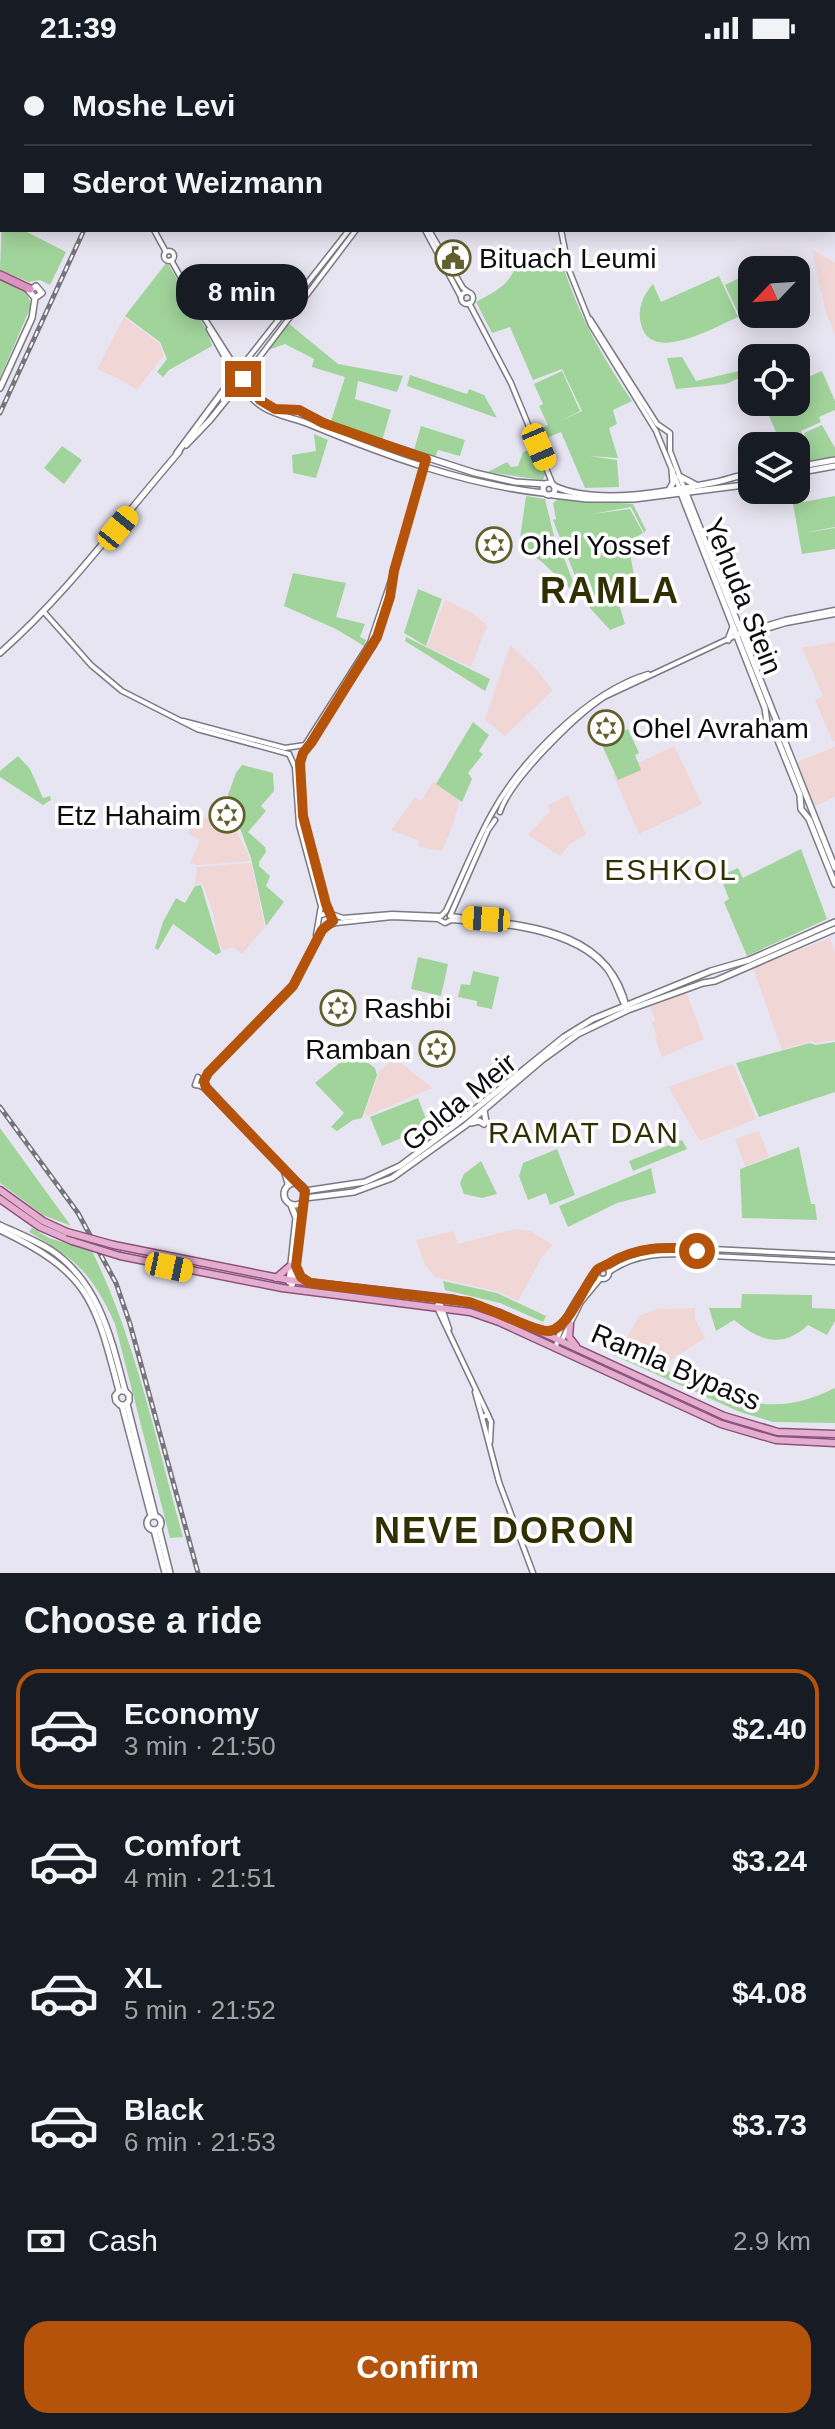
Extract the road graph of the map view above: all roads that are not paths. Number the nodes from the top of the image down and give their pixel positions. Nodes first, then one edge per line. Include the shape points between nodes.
1 (155, 232) edge
2 (347, 232) edge
3 (354, 232) edge
4 (428, 232) edge
5 (428, 232) edge
6 (561, 232) edge
7 (0, 275) edge
8 (30, 289) junction
9 (467, 291) junction
10 (579, 295) junction
11 (461, 297) junction
12 (35, 298) junction
13 (469, 303) junction
14 (249, 371) junction
15 (236, 373) junction
16 (241, 381) junction
17 (0, 388) edge
18 (260, 400) junction
19 (295, 411) junction
20 (303, 412) junction
21 (296, 421) junction
22 (664, 430) junction
23 (659, 438) junction
24 (669, 442) junction
25 (177, 453) junction
26 (426, 462) junction
27 (835, 463) edge
28 (810, 467) edge
29 (672, 470) junction
30 (679, 476) junction
31 (738, 477) edge
32 (550, 484) junction
33 (738, 485) edge
34 (702, 488) junction
35 (667, 490) junction
36 (682, 491) junction
37 (543, 493) junction
38 (553, 495) junction
39 (693, 511) junction
40 (394, 571) junction
41 (44, 612) junction
42 (835, 612) edge
43 (733, 626) junction
44 (755, 632) junction
45 (740, 635) junction
46 (728, 640) junction
47 (0, 650) edge
48 (748, 650) junction
49 (766, 719) junction
50 (776, 719) junction
51 (183, 721) junction
52 (770, 726) junction
53 (299, 747) junction
54 (292, 748) junction
55 (303, 753) junction
56 (289, 754) junction
57 (301, 759) junction
58 (292, 760) junction
59 (800, 805) junction
60 (811, 805) junction
61 (495, 812) junction
62 (805, 813) junction
63 (495, 820) junction
64 (835, 868) edge
65 (835, 884) edge
66 (330, 914) junction
67 (321, 917) junction
68 (446, 917) junction
69 (834, 924) edge
70 (329, 925) junction
71 (314, 946) junction
72 (712, 978) junction
73 (620, 995) junction
74 (626, 1007) junction
75 (612, 1010) junction
76 (208, 1073) junction
77 (198, 1077) junction
78 (204, 1085) junction
79 (462, 1102) dead end
80 (484, 1110) junction
81 (465, 1122) junction
82 (283, 1170) junction
83 (298, 1184) junction
84 (288, 1185) junction
85 (0, 1190) edge
86 (305, 1191) junction
87 (0, 1199) edge
88 (304, 1201) junction
89 (291, 1205) junction
90 (0, 1228) edge
91 (710, 1249) junction
92 (697, 1252) junction
93 (835, 1255) edge
94 (711, 1256) junction
95 (835, 1262) edge
96 (293, 1266) junction
97 (606, 1269) junction
98 (598, 1277) junction
99 (276, 1278) junction
100 (291, 1281) junction
101 (310, 1283) junction
102 (290, 1289) junction
103 (438, 1306) junction
104 (456, 1309) junction
105 (446, 1319) junction
106 (568, 1324) junction
107 (539, 1331) junction
108 (452, 1339) junction
109 (558, 1343) junction
110 (582, 1351) junction
111 (122, 1391) junction
112 (125, 1404) junction
113 (485, 1416) junction
114 (491, 1422) junction
115 (485, 1424) junction
116 (835, 1434) edge
117 (835, 1443) edge
118 (490, 1448) junction
119 (153, 1516) junction
120 (156, 1529) junction
121 (168, 1573) edge
122 (533, 1573) edge

1 - 15 street via 165,259 171,260
2 - 15 street
3 - 14 street
4 - 9 street
5 - 11 street
6 - 10 street
7 - 8 highway
8 - 12 main road
8 - 12 main road via 41,289
9 - 11 street
9 - 13 street via 473,297
10 - 22 street
10 - 23 street via 597,337
11 - 13 street
12 - 17 main road via 32,318
13 - 32 street via 504,369 550,473
14 - 16 street
14 - 18 main road
15 - 16 main road
15 - 25 main road
16 - 18 main road
16 - 21 main road via 265,409
16 - 25 main road
18 - 19 main road via 275,409
19 - 20 main road
19 - 21 main road
20 - 21 main road
20 - 26 main road
21 - 26 main road
22 - 23 street
22 - 24 street via 671,435
23 - 24 street
23 - 29 street
24 - 30 street
25 - 41 main road
26 - 32 main road via 502,480
26 - 37 main road via 496,487
26 - 40 street
27 - 28 main road
29 - 35 main road via 673,483
29 - 36 street
30 - 34 main road
30 - 36 street
31 - 34 main road
32 - 35 main road via 587,494
32 - 37 main road
32 - 38 main road
33 - 34 main road
34 - 36 main road
34 - 39 main road via 693,500
35 - 36 main road
36 - 38 main road via 613,500
36 - 39 main road, Yehuda Stein
36 - 43 main road, Yehuda Stein
37 - 38 main road
39 - 45 main road, Yehuda Stein
40 - 53 street via 370,643 308,741
40 - 55 street via 374,645
41 - 47 main road
41 - 51 street via 112,685
42 - 44 street
42 - 45 street
43 - 45 main road, Yehuda Stein
43 - 46 main road
44 - 45 street
44 - 48 main road
45 - 46 street
45 - 48 main road, Yehuda Stein
45 - 49 main road, Yehuda Stein
46 - 61 street via 604,697 525,773
48 - 50 main road, Yehuda Stein
49 - 50 main road
49 - 52 main road, Yehuda Stein
50 - 52 main road
50 - 60 main road, Yehuda Stein
51 - 54 street
51 - 56 street
52 - 59 main road
53 - 54 street
53 - 55 street
54 - 56 street
55 - 57 street
56 - 58 street
57 - 58 street
57 - 66 street via 304,824
58 - 67 street via 299,825
59 - 60 main road
59 - 62 main road
60 - 62 main road
60 - 64 main road, Yehuda Stein
61 - 63 street
61 - 63 street via 501,818
61 - 68 street
62 - 65 main road
63 - 68 street
66 - 67 street
66 - 68 street
66 - 70 street
67 - 70 street via 322,924
67 - 71 street
68 - 70 street
68 - 73 street via 523,927 576,947 605,967
68 - 74 street via 516,922 578,944 608,965
69 - 72 main road
69 - 72 main road via 715,971 718,976
70 - 71 street
71 - 76 street via 293,986
72 - 74 main road
73 - 74 street
73 - 75 street
74 - 75 main road, Golda Meir
74 - 80 main road, Golda Meir via 542,1060
75 - 81 main road, Golda Meir via 564,1037
76 - 77 street
76 - 78 street
77 - 78 street
77 - 78 street via 195,1085
78 - 82 street
79 - 81 main road
80 - 81 main road, Golda Meir
80 - 81 main road via 485,1123
81 - 86 main road, Golda Meir via 379,1177
81 - 88 main road, Golda Meir via 415,1164 380,1184
82 - 83 street
82 - 84 street
83 - 84 main road
83 - 86 main road
84 - 89 main road via 284,1195
85 - 99 main road, Ramla Bypass, bridge via 67,1232
86 - 88 main road
87 - 102 main road, Ramla Bypass, bridge via 40,1227 120,1256
88 - 89 main road
88 - 96 main road
89 - 96 main road via 296,1218
90 - 111 main road via 46,1253 80,1284
91 - 92 street via 704,1245
91 - 93 street
91 - 94 street
92 - 94 street via 703,1260
92 - 97 street via 648,1248 625,1255
94 - 95 street
96 - 99 main road
96 - 100 main road
96 - 101 main road
97 - 98 street via 598,1269
97 - 98 street via 607,1278
98 - 106 street
99 - 100 main road, Ramla Bypass
100 - 101 main road, Ramla Bypass
100 - 102 main road
101 - 103 main road, Ramla Bypass
102 - 103 main road, Ramla Bypass
103 - 104 main road, Ramla Bypass
103 - 105 street
103 - 107 main road, Ramla Bypass via 490,1308
103 - 108 street
104 - 105 main road
104 - 109 main road, Ramla Bypass
105 - 108 street
106 - 107 main road
106 - 109 street
106 - 110 main road via 569,1337
107 - 109 main road, Ramla Bypass
108 - 113 street
109 - 110 main road, Ramla Bypass
109 - 117 main road, Ramla Bypass via 743,1432 791,1442
110 - 116 main road, Ramla Bypass via 735,1420 778,1432
111 - 112 main road via 129,1396
111 - 112 main road via 115,1400
112 - 119 main road
113 - 114 street
113 - 115 street
114 - 115 street
114 - 118 street
115 - 118 street
118 - 122 street
119 - 120 main road via 161,1521
119 - 120 main road via 147,1524
120 - 121 main road

